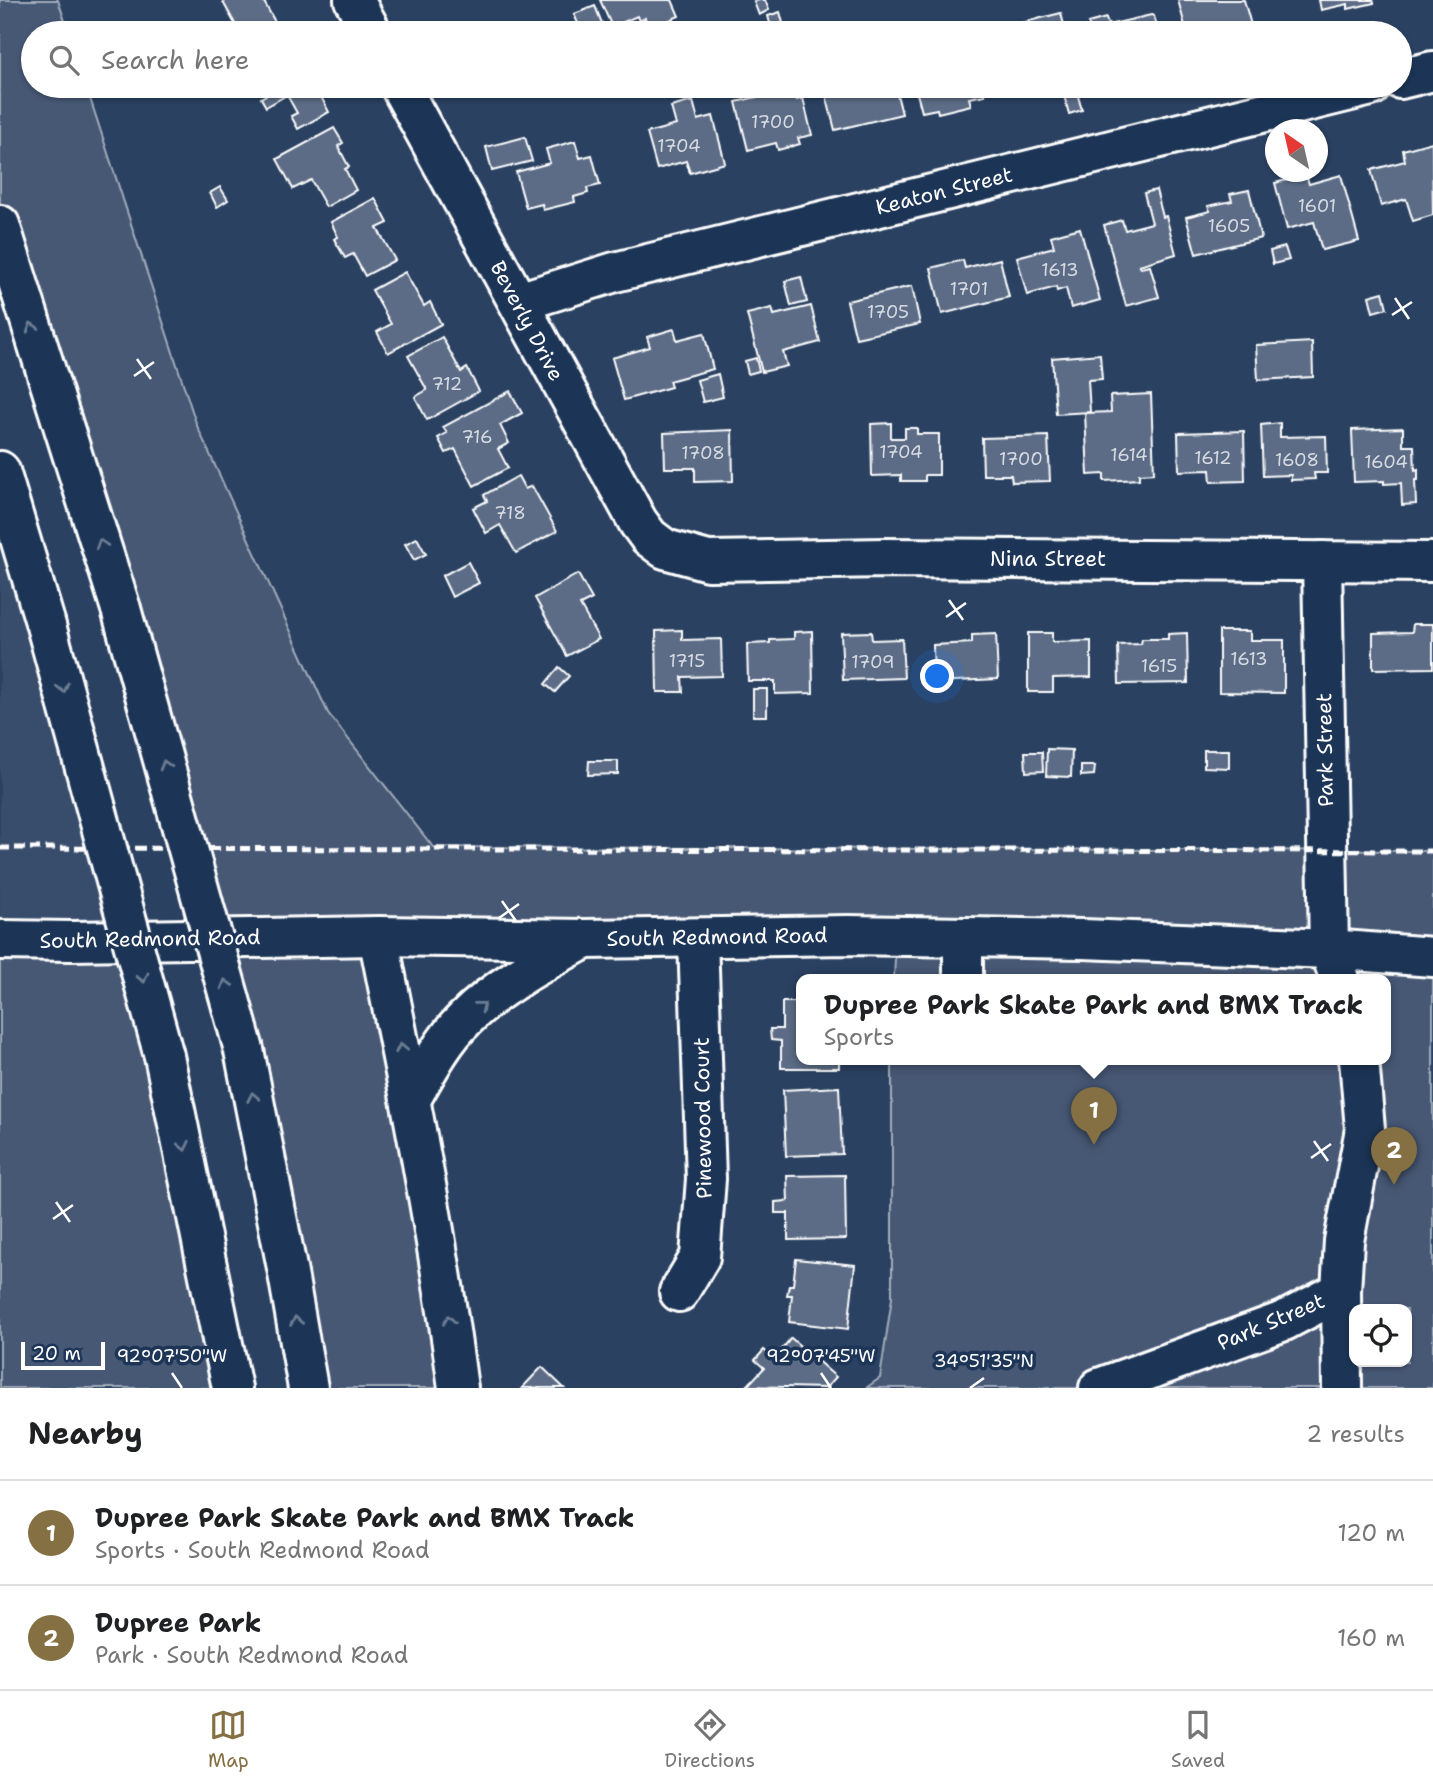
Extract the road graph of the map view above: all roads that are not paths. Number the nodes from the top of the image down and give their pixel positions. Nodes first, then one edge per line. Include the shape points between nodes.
1 (354, 0) edge
2 (365, 21) edge
3 (1433, 71) edge
4 (1412, 76) edge
5 (407, 98) edge
6 (1322, 98) edge
7 (0, 225) edge
8 (519, 302) junction
9 (0, 471) edge
10 (665, 549) joint
11 (1322, 561) junction
12 (1433, 562) edge
13 (378, 936) junction
14 (963, 937) junction
15 (698, 938) junction
16 (585, 939) junction
17 (0, 940) edge
18 (1433, 957) edge
19 (1335, 964) edge
20 (963, 974) edge
21 (1360, 1065) edge
22 (411, 1099) junction
23 (1341, 1291) junction
24 (679, 1292) dead end
25 (232, 1388) edge
26 (308, 1388) edge
27 (458, 1388) edge
28 (1099, 1388) edge
29 (1342, 1388) edge

1 - 2 main road
3 - 4 main road
5 - 8 main road, Beverly Drive
6 - 8 main road, Keaton Street via 615,272
26 -> 7 main road, bridge via 244,1050 121,609
8 - 10 main road, Beverly Drive via 638,522
9 -> 25 main road, bridge via 164,1056
10 - 11 main road, Nina Street via 708,561
11 - 12 main road, Nina Street
11 - 19 main road, Park Street
13 - 16 main road, South Redmond Road
13 - 17 main road, South Redmond Road
22 -> 13 main road
14 - 15 main road, South Redmond Road
14 - 19 main road, South Redmond Road via 1083,939
14 - 20 main road
15 - 16 main road, South Redmond Road
15 - 24 main road, Pinewood Court via 706,1179 700,1257
22 -> 16 main road via 464,1019 520,975
18 - 19 main road, South Redmond Road
21 - 23 main road, Park Street via 1365,1129
27 -> 22 main road
23 - 28 main road, Park Street via 1284,1321
23 - 29 main road

